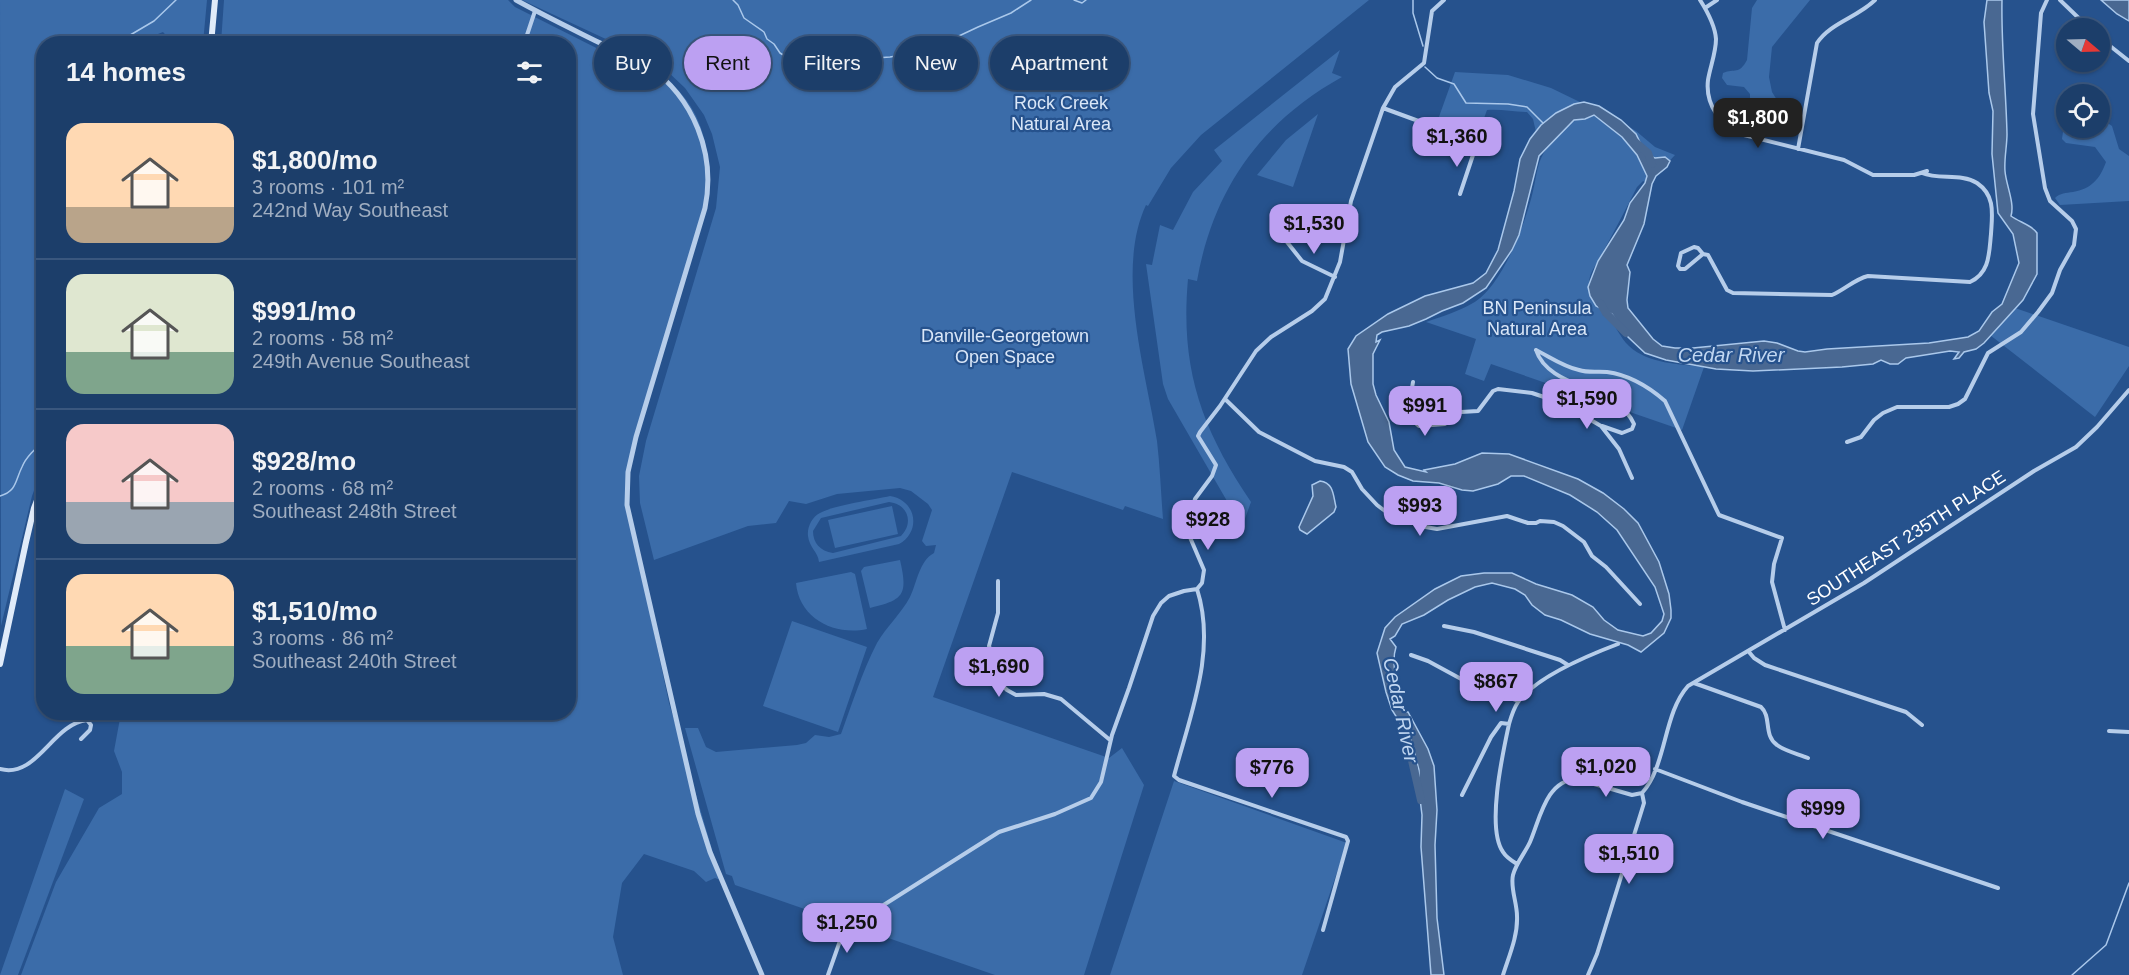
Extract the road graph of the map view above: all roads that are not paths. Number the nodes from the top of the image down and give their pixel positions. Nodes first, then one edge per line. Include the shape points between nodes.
1 (215, 0) edge
2 (516, 0) edge
3 (1444, 0) edge
4 (1700, 0) edge
5 (1717, 0) edge
6 (1875, 0) edge
7 (2047, 0) edge
8 (2060, 0) edge
9 (1705, 8) junction
10 (535, 10) junction
11 (2079, 18) edge
12 (212, 36) edge
13 (527, 36) edge
14 (2110, 46) edge
15 (2129, 61) edge
16 (1383, 108) junction
17 (1798, 149) junction
18 (1927, 171) dead end
19 (1922, 173) junction
20 (1460, 194) dead end
21 (1287, 242) dead end
22 (1703, 254) junction
23 (1335, 277) junction
24 (1413, 382) dead end
25 (2129, 390) edge
26 (1225, 399) junction
27 (1601, 426) junction
28 (1847, 442) dead end
29 (1632, 478) dead end
30 (36, 508) edge
31 (998, 581) dead end
32 (1197, 589) junction
33 (1640, 603) dead end
34 (1444, 626) dead end
35 (1785, 631) junction
36 (1618, 644) dead end
37 (1749, 652) junction
38 (1411, 655) dead end
39 (0, 664) edge
40 (1568, 665) junction
41 (1694, 683) junction
42 (1518, 701) junction
43 (1509, 724) junction
44 (1922, 725) dead end
45 (2109, 731) dead end
46 (2129, 732) edge
47 (81, 739) dead end
48 (1110, 740) junction
49 (1808, 758) dead end
50 (0, 769) edge
51 (1655, 769) junction
52 (1642, 793) junction
53 (1462, 795) dead end
54 (1517, 864) junction
55 (1998, 888) dead end
56 (1323, 930) dead end
57 (762, 975) edge
58 (828, 975) edge
59 (1503, 975) edge
60 (1588, 975) edge

1 - 12 main road
2 - 10 street
3 - 16 street via 1432,10 1424,63 1395,87
4 - 9 street
5 - 9 street
6 - 17 street via 1817,43
7 - 28 street via 2042,13 2033,114 2046,190 2050,201 2072,221 2076,229 2074,245 2052,293 2021,332 1988,353 1965,399 1949,407 1897,407 1874,420 1861,437
8 - 11 street
9 - 17 street via 1716,38 1708,90 1716,114 1738,133
10 - 13 street
10 - 57 street via 656,72 690,112 706,152 709,177 705,207 636,437 628,472 627,505 698,814
14 - 15 street
16 - 20 street via 1475,143
16 - 23 street via 1351,201
17 - 19 street via 1844,160 1873,175
18 - 19 street
19 - 22 street via 1967,179 1988,194 1994,218 1991,248 1983,272 1970,282 1868,276 1832,295 1733,293 1727,290 1711,259
21 - 23 street via 1302,261
22 - 22 street via 1684,270 1678,266 1685,250 1698,248
23 - 26 street via 1320,304 1256,351
24 - 27 street via 1409,406 1412,420 1419,426 1445,424 1461,411 1478,411 1498,389 1532,393 1562,403
25 - 35 street, SOUTHEAST 235TH PLACE via 2076,447
26 - 32 street via 1198,436 1215,465 1192,508 1189,535 1204,570
26 - 33 street via 1259,432 1315,461 1344,467 1377,505 1420,526 1437,529 1507,516 1528,523 1554,522 1563,526 1584,542 1592,556
27 - 29 street via 1620,449
27 - 35 street via 1622,434 1634,424 1620,406 1543,366 1536,350 1581,371 1618,374 1654,391 1665,401 1719,515 1782,538 1772,582
30 - 39 main road
31 - 48 street via 998,613 989,646 1002,685 1016,695 1044,694 1061,699
32 - 48 street via 1169,596 1153,616
32 - 56 street via 1206,637 1201,677 1174,776 1346,837
34 - 40 street via 1499,639
35 - 37 street, SOUTHEAST 235TH PLACE
36 - 40 street
37 - 41 street, SOUTHEAST 235TH PLACE
37 - 44 street via 1764,665 1905,712
38 - 42 street via 1462,681
40 - 42 street
41 - 49 street via 1761,707 1772,740
41 - 51 street, SOUTHEAST 235TH PLACE via 1679,701
42 - 43 street
43 - 53 street via 1501,723 1494,731
43 - 54 street via 1496,810 1501,849
45 - 46 street
47 - 50 street via 90,730 87,720 70,724 27,764 17,769
48 - 58 street via 1101,782 1091,798 999,832 852,925 841,938
51 - 52 street
51 - 55 street
52 - 54 street via 1632,795 1577,779 1560,784 1545,803 1530,843
52 - 60 street via 1644,803
54 - 59 street via 1512,878 1518,918

